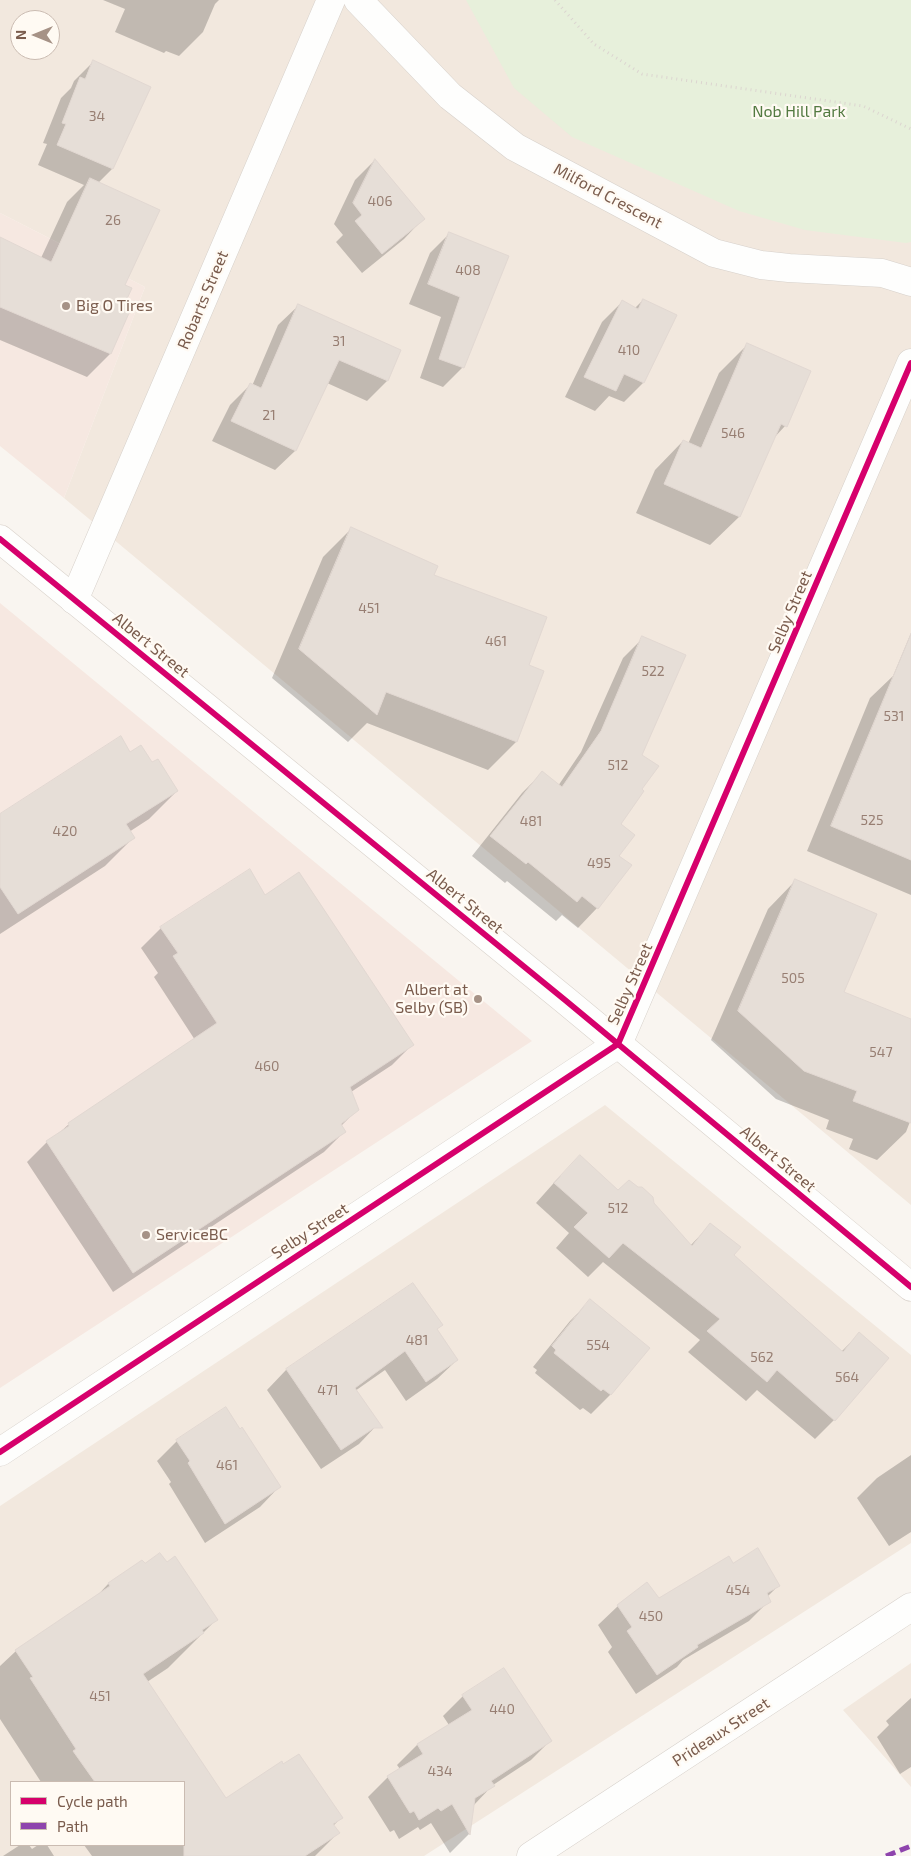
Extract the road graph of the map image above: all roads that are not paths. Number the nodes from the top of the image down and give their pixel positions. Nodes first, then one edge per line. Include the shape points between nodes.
1 (331, 0) edge
2 (358, 0) edge
3 (911, 282) edge
4 (911, 363) edge
5 (0, 538) edge
6 (74, 600) junction
7 (618, 1044) junction
8 (911, 1287) edge
9 (0, 1452) edge
10 (911, 1607) edge
11 (531, 1856) edge

1 - 6 street, Robarts Street
2 - 3 street, Milford Crescent via 450,96 515,147 714,253 761,265 882,273
4 - 7 street, Selby Street
5 - 6 street, Albert Street
6 - 7 street, Albert Street
7 - 8 street, Albert Street
7 - 9 street, Selby Street
10 - 11 street, Prideaux Street

